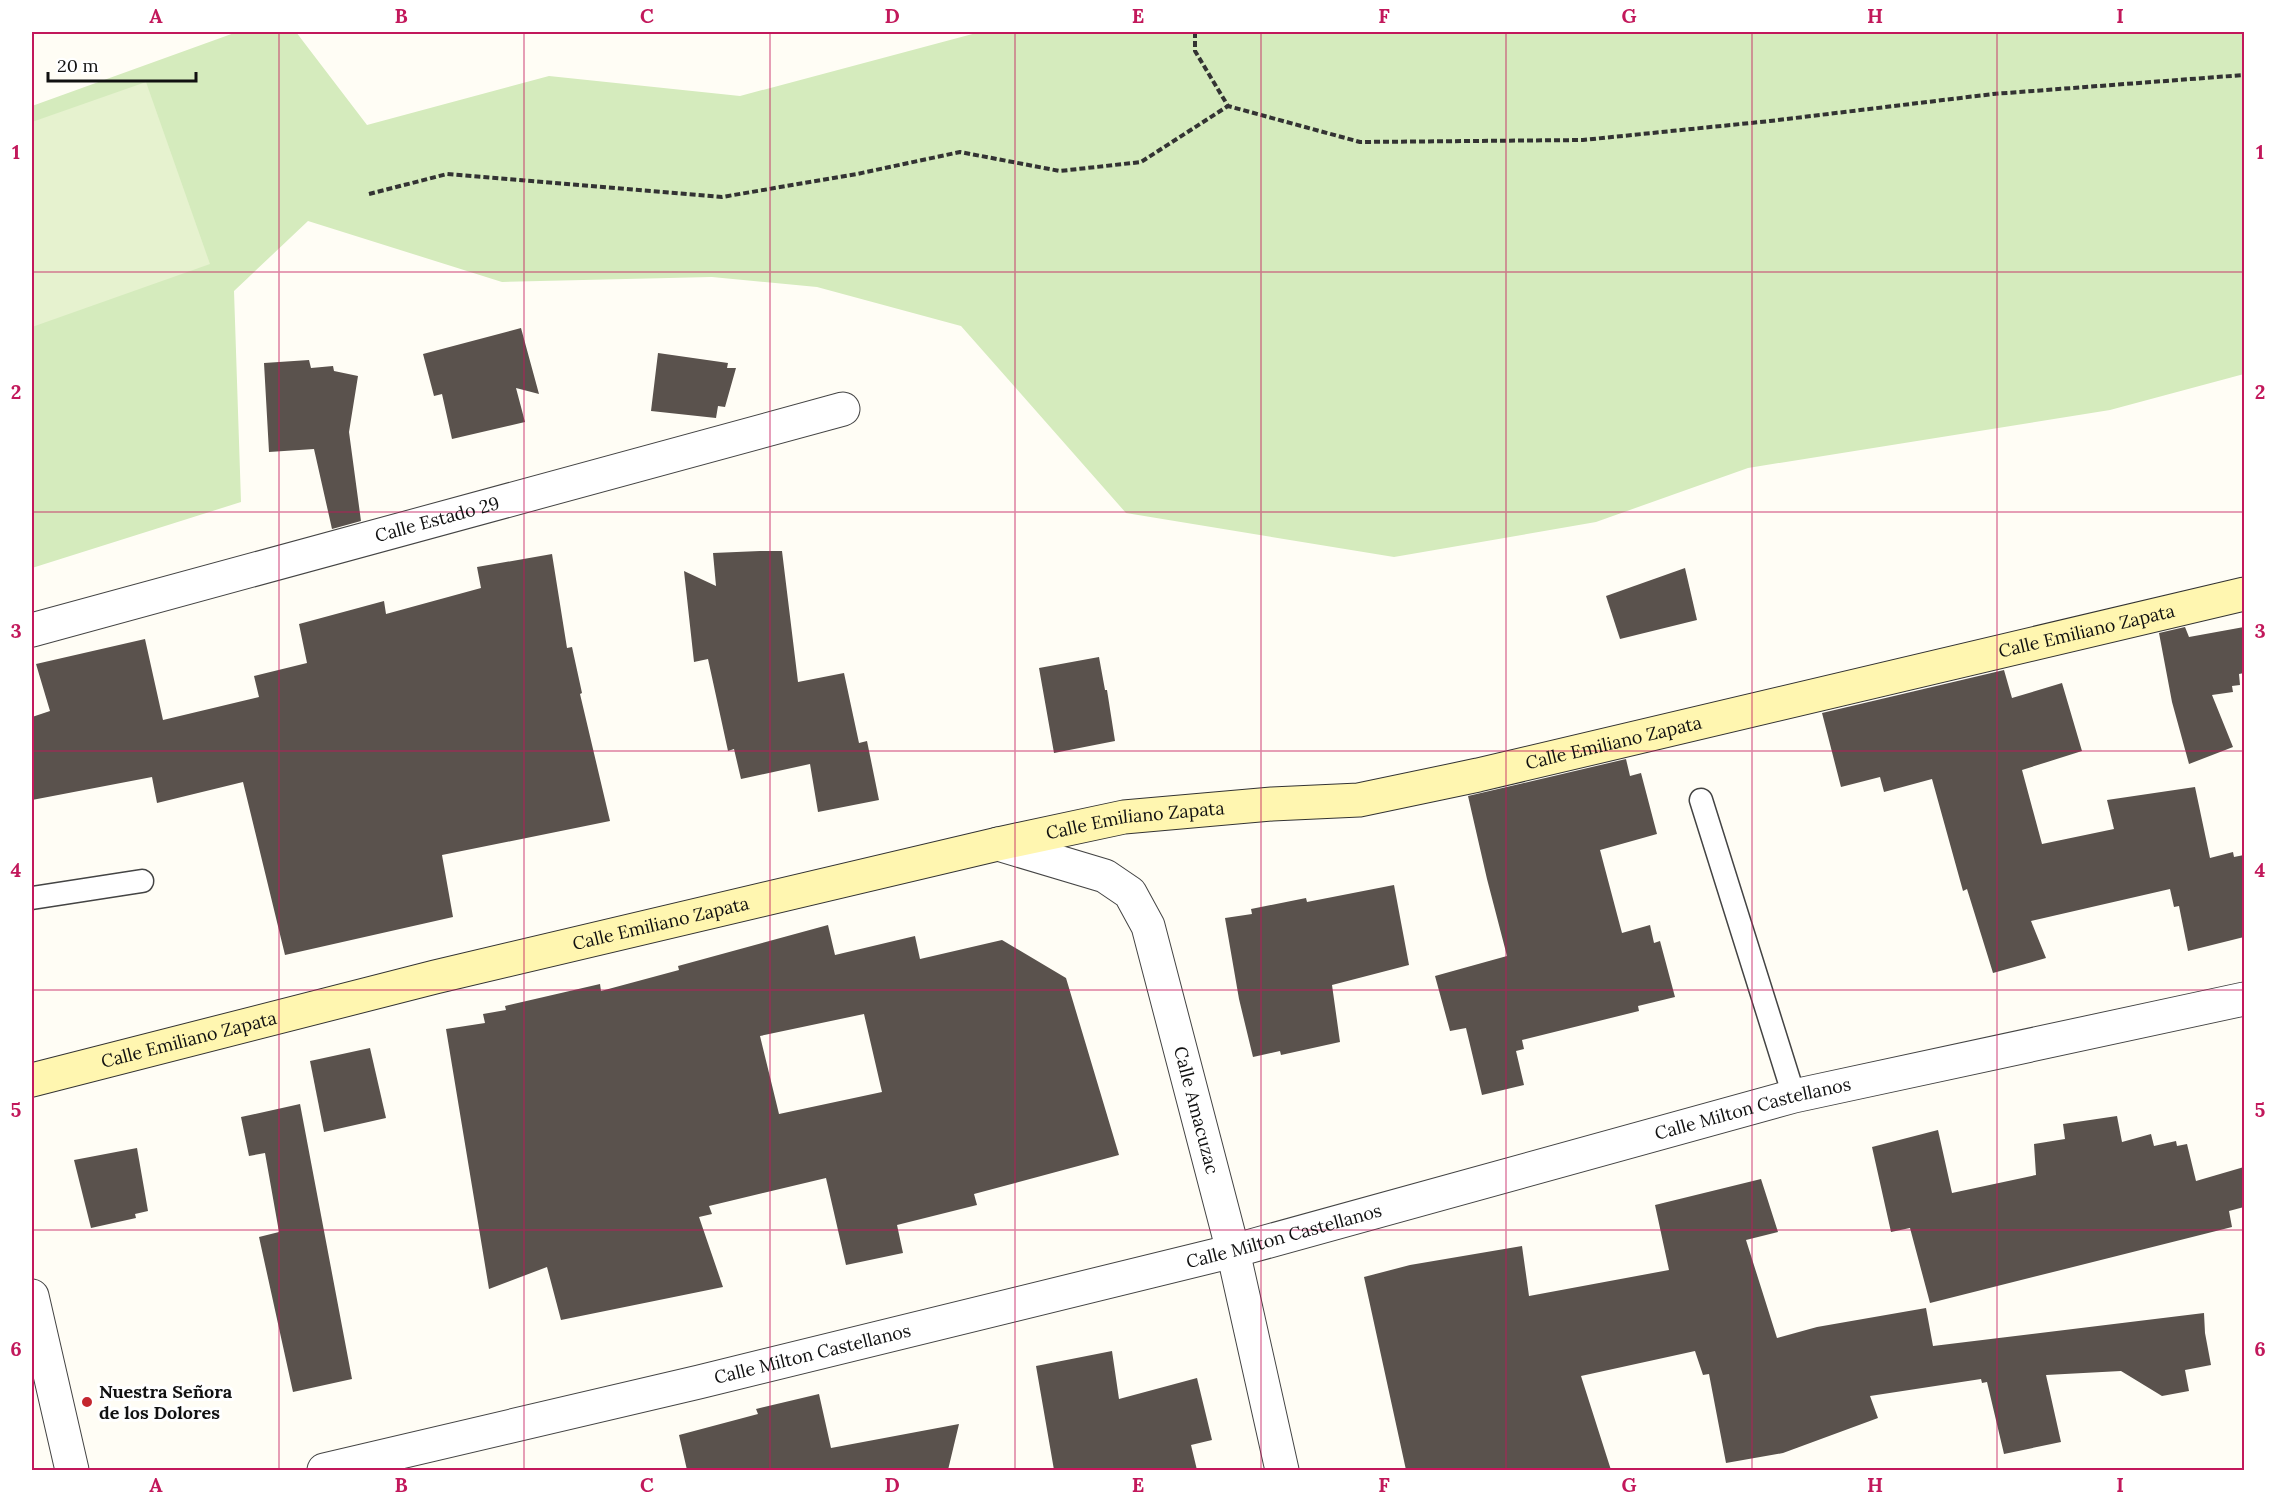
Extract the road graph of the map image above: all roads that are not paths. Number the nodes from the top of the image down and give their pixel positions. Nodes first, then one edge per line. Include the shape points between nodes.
1 (843, 409) dead end
2 (2244, 594) edge
3 (32, 630) edge
4 (1701, 800) dead end
5 (998, 844) junction
6 (142, 881) dead end
7 (32, 898) edge
8 (2244, 999) edge
9 (32, 1080) edge
10 (1794, 1096) junction
11 (1233, 1251) junction
12 (32, 1296) edge
13 (72, 1470) edge
14 (324, 1470) edge
15 (1282, 1470) edge

1 - 3 street, Calle Estado 29
2 - 5 street, Calle Emiliano Zapata via 1359,800 1124,817
4 - 10 lane
5 - 9 street, Calle Emiliano Zapata via 447,974
5 - 11 street, Calle Amacuzac via 1105,876 1130,893 1148,926
6 - 7 lane
8 - 10 street, Calle Milton Castellanos
10 - 11 street, Calle Milton Castellanos
11 - 14 street, Calle Milton Castellanos
11 - 15 street, Calle Amacuzac
12 - 13 street

